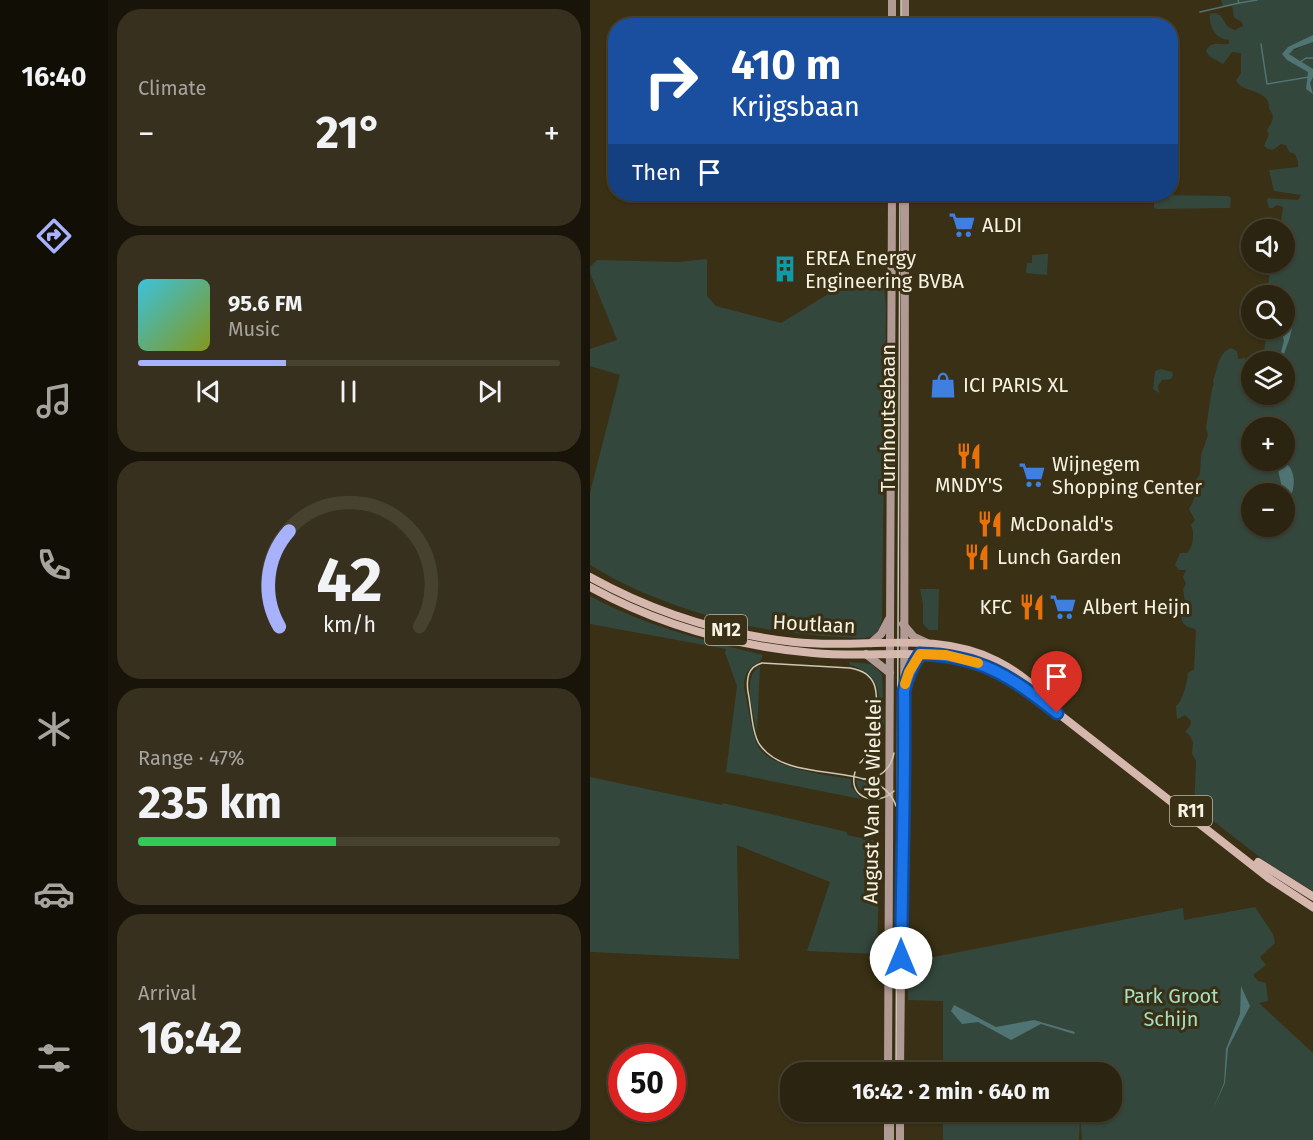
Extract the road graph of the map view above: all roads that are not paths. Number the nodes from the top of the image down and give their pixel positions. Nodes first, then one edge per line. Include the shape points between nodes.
1 (892, 0) edge
2 (905, 0) edge
3 (892, 18) edge
4 (905, 18) edge
5 (892, 201) edge
6 (905, 201) edge
7 (590, 577) edge
8 (590, 587) edge
9 (890, 618) junction
10 (903, 624) junction
11 (871, 643) junction
12 (890, 643) junction
13 (903, 643) junction
14 (932, 644) junction
15 (866, 654) junction
16 (890, 654) junction
17 (903, 654) junction
18 (920, 654) junction
19 (890, 673) junction
20 (904, 691) junction
21 (1313, 897) edge
22 (1313, 908) edge
23 (888, 1062) edge
24 (900, 1062) edge
25 (888, 1122) edge
26 (900, 1122) edge
27 (888, 1140) edge
28 (900, 1140) edge

1 - 3 main road
2 - 4 main road
5 - 9 main road, Turnhoutsebaan
6 - 10 main road, Turnhoutsebaan
7 - 11 main road, Houtlaan / N12 via 653,607 731,631 796,643
8 - 15 main road, Houtlaan / N12 via 649,615 713,636 780,650
9 - 11 main road
9 - 12 main road, Turnhoutsebaan
10 - 13 main road, Turnhoutsebaan
10 - 14 main road via 914,637
11 - 12 main road, Houtlaan / N12
12 - 13 main road, Houtlaan / N12
12 - 16 main road, Turnhoutsebaan
13 - 14 main road, R11
13 - 17 main road, Turnhoutsebaan
14 - 21 main road, R11 via 972,651 1005,666 1252,858
15 - 16 main road, Houtlaan / N12
15 - 19 main road
16 - 17 main road, Houtlaan / N12
16 - 19 main road, August Van de Wielelei
17 - 18 main road, R11
17 - 20 main road, August Van de Wielelei
18 - 20 main road
18 - 22 main road, R11 via 946,655 984,664 1010,678
19 - 23 main road, August Van de Wielelei
20 - 24 main road, August Van de Wielelei
25 - 27 main road
26 - 28 main road

